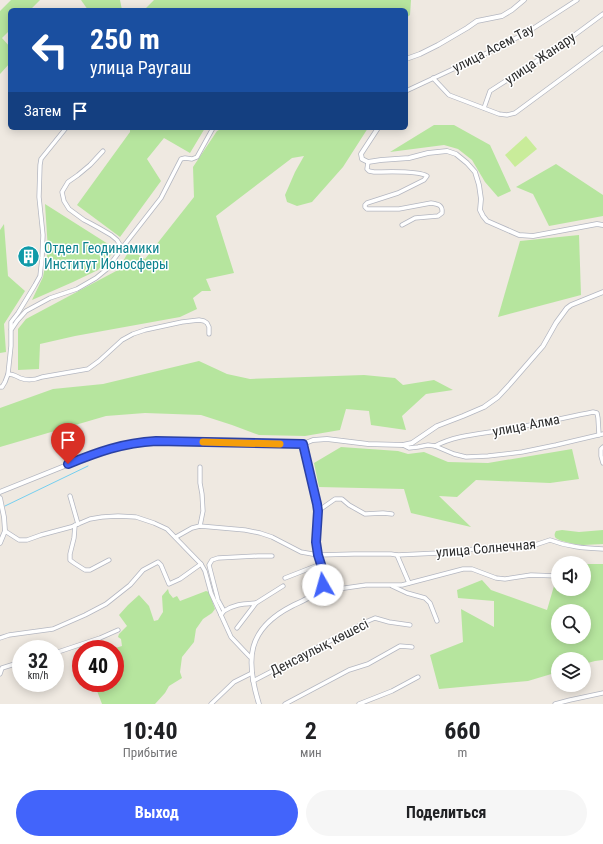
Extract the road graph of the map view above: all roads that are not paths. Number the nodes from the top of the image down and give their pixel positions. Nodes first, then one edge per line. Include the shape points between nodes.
1 (524, 0) edge
2 (577, 0) edge
3 (603, 14) edge
4 (603, 48) edge
5 (408, 57) edge
6 (433, 78) junction
7 (408, 90) edge
8 (484, 108) junction
9 (64, 130) edge
10 (212, 130) edge
11 (377, 130) edge
12 (103, 151) dead end
13 (368, 162) junction
14 (402, 225) dead end
15 (603, 225) edge
16 (122, 248) junction
17 (603, 292) edge
18 (10, 330) junction
19 (209, 334) dead end
20 (8, 374) junction
21 (0, 387) edge
22 (601, 434) edge
23 (303, 444) junction
24 (404, 445) junction
25 (435, 446) junction
26 (603, 447) edge
27 (603, 461) edge
28 (200, 467) dead end
29 (0, 492) edge
30 (70, 496) dead end
31 (0, 498) edge
32 (318, 511) junction
33 (392, 514) dead end
34 (77, 524) junction
35 (200, 526) junction
36 (5, 531) junction
37 (176, 537) junction
38 (0, 543) edge
39 (603, 549) edge
40 (318, 555) junction
41 (397, 555) junction
42 (272, 556) dead end
43 (109, 560) dead end
44 (201, 564) junction
45 (321, 564) junction
46 (551, 576) edge
47 (285, 578) dead end
48 (408, 583) junction
49 (389, 585) junction
50 (283, 586) dead end
51 (317, 592) junction
52 (256, 603) junction
53 (222, 613) junction
54 (437, 621) dead end
55 (410, 625) dead end
56 (236, 628) dead end
57 (118, 630) dead end
58 (0, 638) edge
59 (412, 647) dead end
60 (64, 650) edge
61 (250, 657) junction
62 (12, 665) edge
63 (252, 673) junction
64 (0, 674) edge
65 (418, 677) dead end
66 (253, 681) junction
67 (603, 694) edge
68 (211, 704) edge
69 (258, 704) edge
70 (286, 704) edge
71 (359, 704) edge
72 (555, 704) edge

1 - 5 street via 502,16 477,21 438,45
2 - 6 street, улица Асем Тау via 526,33
3 - 8 street, улица Жанару via 557,48 490,91
4 - 8 street via 515,113 499,114
6 - 7 street, улица Асем Тау
6 - 8 street via 449,95
9 - 18 street via 41,159 39,197 43,235 40,276 11,322
10 - 16 street via 197,157 181,159 161,198
11 - 13 street via 361,154 362,159
12 - 16 street via 68,182 62,192 69,208 111,235
13 - 14 street via 369,171 427,176 398,193 365,205 367,209 399,209 431,203 441,206 442,213 438,216 415,218
13 - 15 street via 447,151 456,154 474,172 481,199 482,216 487,221 519,235 533,236
16 - 18 street via 107,269 96,278 26,311
17 - 24 street via 567,308 543,346 493,401 437,426 412,443
18 - 20 street
19 - 20 street via 209,327 204,321 182,322 133,334 122,340 88,369 36,380
20 - 21 street
22 - 25 street via 522,452 488,456 466,457
22 - 25 street, улица Алма via 597,413 593,412 455,438
23 - 24 street via 326,439
23 - 29 street via 156,441 130,444 96,453
23 - 32 street
24 - 25 street via 409,448
26 - 27 street via 600,449
28 - 35 street via 203,510
30 - 34 street
31 - 36 street
32 - 33 street via 335,499 342,499 365,514
32 - 40 street
34 - 36 street via 26,540 19,540
34 - 37 street via 102,517 136,517 168,529
34 - 43 street via 70,560 85,570
35 - 37 street
35 - 40 street, улица Солнечная via 260,533 301,552
36 - 38 street
37 - 44 street
39 - 41 street, улица Солнечная via 580,548 550,540 528,546
40 - 41 street, улица Солнечная
40 - 45 street
41 - 48 street
42 - 53 street via 212,560 209,565
44 - 53 street via 211,593
44 - 58 street via 169,584 158,562 144,570 106,604 85,615 52,629
45 - 47 street
45 - 51 street via 324,574 323,585
46 - 48 street via 505,579 464,569
48 - 49 street
49 - 51 street via 366,585
49 - 54 street via 425,598 430,603
50 - 52 street
51 - 61 street via 280,612 264,626 255,639
52 - 53 street via 232,606
52 - 56 street
53 - 61 street via 230,637
55 - 66 street, Денсаулық көшесі via 375,618
57 - 60 street
59 - 70 street via 400,646
61 - 63 street
62 - 64 street via 2,668
63 - 66 street
63 - 68 street via 234,682
65 - 71 street
66 - 69 street
67 - 72 street

